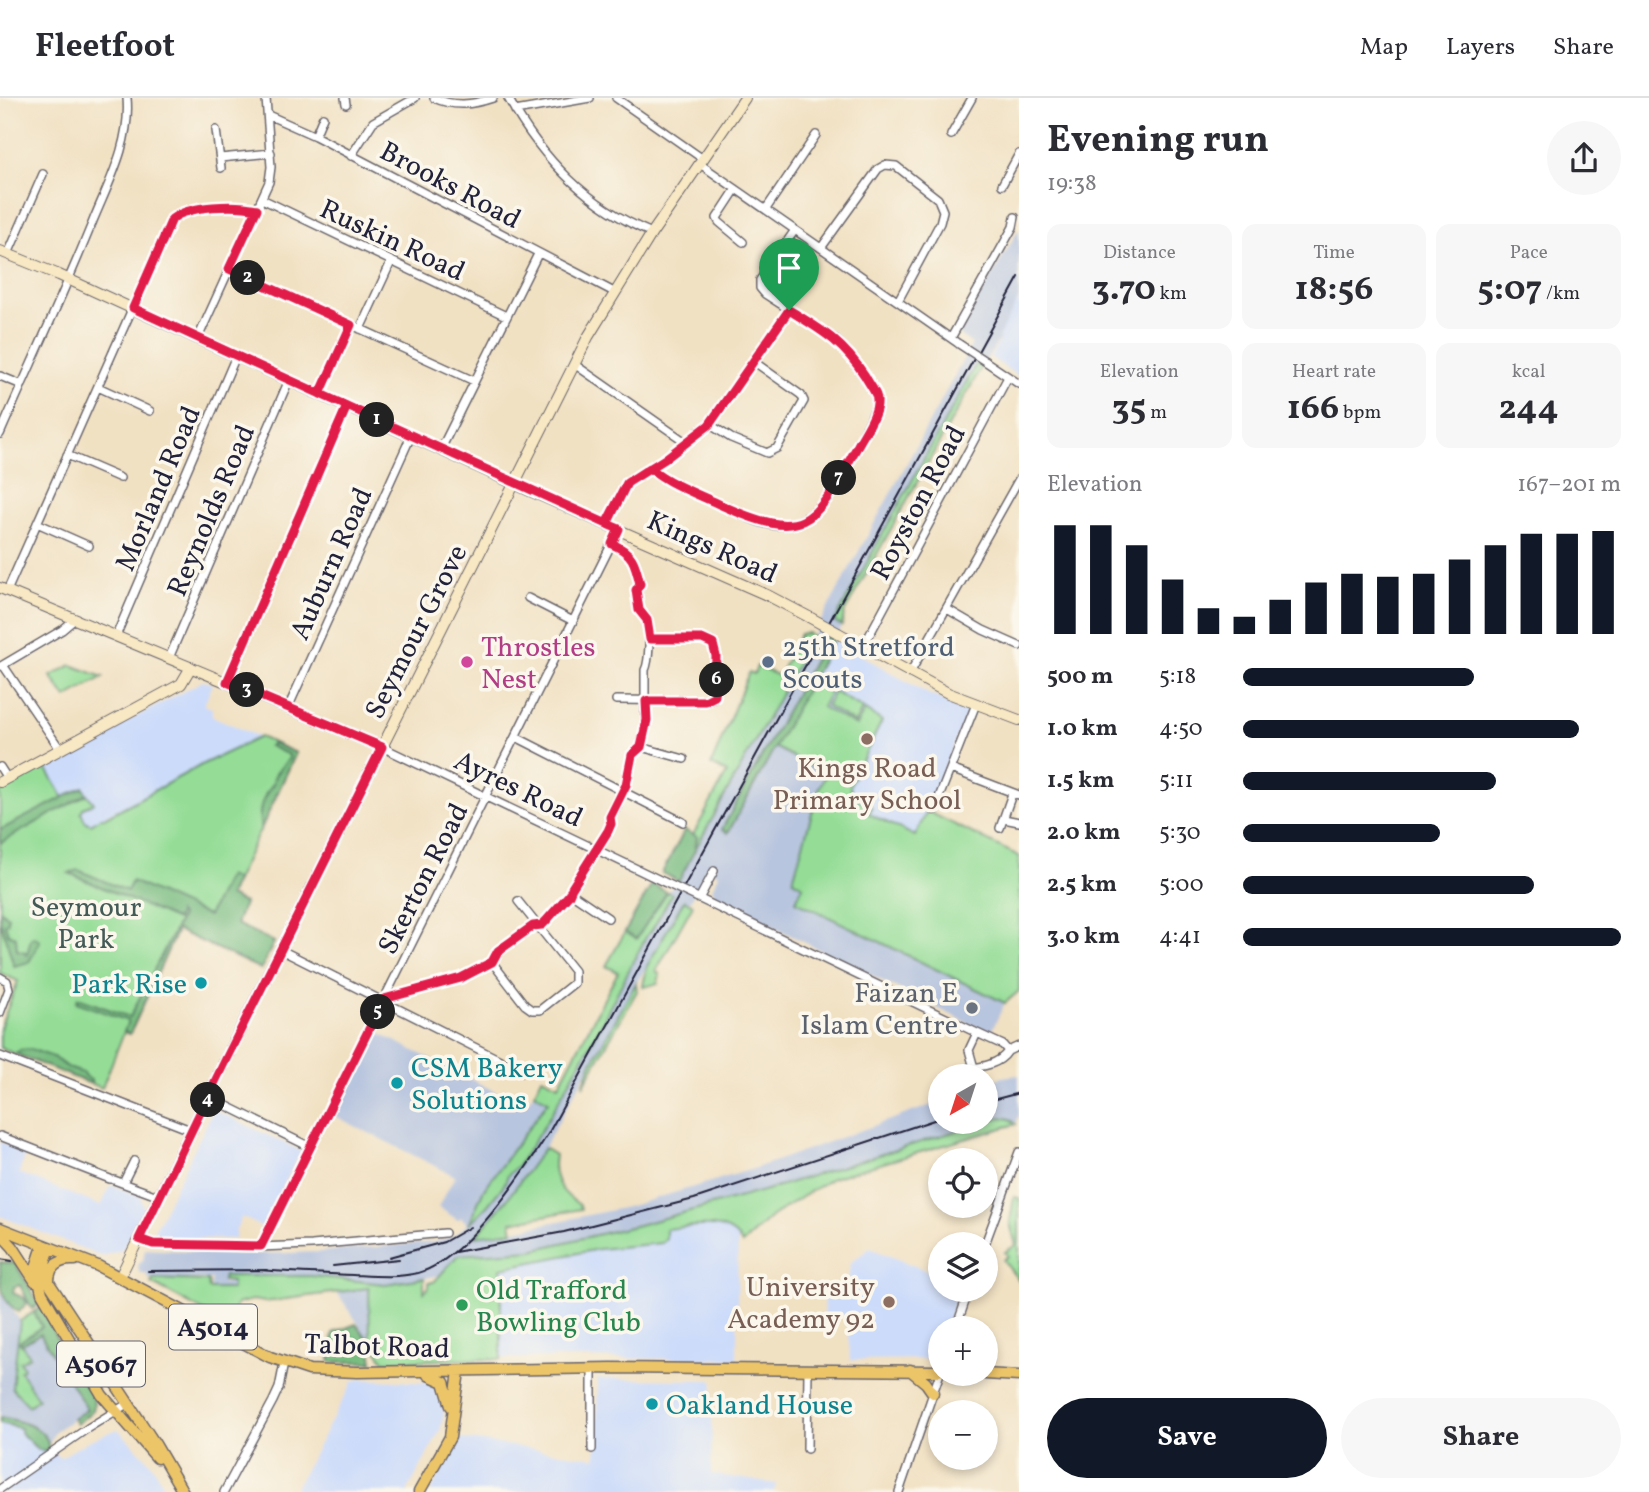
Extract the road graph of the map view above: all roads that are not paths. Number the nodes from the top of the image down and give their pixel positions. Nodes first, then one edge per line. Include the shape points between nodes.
1 (127, 98) edge
2 (266, 98) edge
3 (415, 98) edge
4 (434, 98) edge
5 (493, 98) edge
6 (508, 98) edge
7 (590, 98) edge
8 (616, 98) edge
9 (972, 98) edge
10 (743, 99) edge
11 (515, 111) junction
12 (268, 115) junction
13 (323, 117) dead end
14 (216, 130) dead end
15 (816, 135) dead end
16 (951, 135) dead end
17 (314, 136) junction
18 (271, 153) junction
19 (1019, 153) edge
20 (351, 156) junction
21 (220, 158) junction
22 (701, 161) junction
23 (221, 168) dead end
24 (43, 174) dead end
25 (1002, 185) dead end
26 (736, 189) junction
27 (261, 199) junction
28 (257, 209) junction
29 (766, 209) junction
30 (1015, 217) dead end
31 (794, 230) junction
32 (652, 233) junction
33 (738, 242) dead end
34 (821, 247) junction
35 (4, 252) edge
36 (538, 254) junction
37 (391, 262) junction
38 (229, 269) junction
39 (69, 279) junction
40 (614, 292) junction
41 (898, 300) junction
42 (133, 308) junction
43 (789, 310) junction
44 (506, 316) junction
45 (351, 325) junction
46 (360, 329) junction
47 (198, 338) junction
48 (951, 338) junction
49 (236, 356) junction
50 (753, 361) junction
51 (574, 364) junction
52 (0, 376) edge
53 (1008, 377) junction
54 (289, 380) junction
55 (474, 381) junction
56 (1019, 384) edge
57 (22, 385) junction
58 (98, 387) junction
59 (320, 394) junction
60 (347, 406) junction
61 (150, 411) dead end
62 (709, 425) junction
63 (0, 434) edge
64 (411, 436) junction
65 (687, 443) junction
66 (441, 449) junction
67 (67, 455) junction
68 (650, 468) junction
69 (120, 478) dead end
70 (1019, 479) edge
71 (515, 483) junction
72 (37, 523) junction
73 (607, 524) junction
74 (619, 529) junction
75 (612, 544) junction
76 (89, 546) dead end
77 (3, 589) edge
78 (528, 598) dead end
79 (947, 609) junction
80 (75, 619) junction
81 (573, 621) junction
82 (116, 636) junction
83 (650, 639) junction
84 (1019, 646) edge
85 (863, 647) junction
86 (169, 658) junction
87 (2, 666) edge
88 (191, 667) junction
89 (910, 673) junction
90 (227, 682) junction
91 (616, 700) dead end
92 (646, 701) junction
93 (975, 704) junction
94 (288, 708) junction
95 (1019, 720) edge
96 (516, 737) junction
97 (382, 747) junction
98 (641, 747) junction
99 (60, 750) junction
100 (684, 758) dead end
101 (0, 767) edge
102 (951, 769) junction
103 (4, 780) edge
104 (623, 791) junction
105 (1016, 794) edge
106 (487, 797) junction
107 (934, 810) dead end
108 (1004, 819) junction
109 (683, 822) dead end
110 (1019, 822) edge
111 (1000, 828) dead end
112 (597, 850) junction
113 (714, 871) dead end
114 (571, 893) junction
115 (698, 898) junction
116 (518, 901) dead end
117 (608, 918) dead end
118 (538, 925) junction
119 (281, 950) junction
120 (492, 962) junction
121 (0, 977) edge
122 (384, 1000) junction
123 (0, 1013) edge
124 (977, 1032) junction
125 (1019, 1046) edge
126 (1008, 1051) junction
127 (0, 1056) edge
128 (524, 1072) dead end
129 (209, 1097) junction
130 (193, 1131) junction
131 (0, 1136) edge
132 (310, 1147) junction
133 (1019, 1152) edge
134 (134, 1161) dead end
135 (122, 1183) junction
136 (160, 1197) junction
137 (0, 1230) edge
138 (989, 1232) edge
139 (445, 1233) dead end
140 (139, 1239) junction
141 (261, 1245) junction
142 (50, 1248) junction
143 (88, 1262) junction
144 (120, 1277) junction
145 (46, 1288) junction
146 (284, 1363) junction
147 (592, 1368) junction
148 (808, 1370) junction
149 (910, 1370) junction
150 (408, 1371) junction
151 (459, 1371) junction
152 (928, 1371) edge
153 (998, 1375) edge
154 (1019, 1376) edge
155 (935, 1386) edge
156 (933, 1393) junction
157 (127, 1404) junction
158 (116, 1411) junction
159 (452, 1414) junction
160 (592, 1449) dead end
161 (807, 1449) dead end
162 (167, 1467) junction
163 (0, 1489) edge
164 (183, 1492) edge
165 (225, 1492) edge
166 (419, 1492) edge
167 (899, 1492) edge

1 - 39 street via 125,139
2 - 12 street
3 - 20 street via 373,122
4 - 5 street via 463,104
6 - 11 street
7 - 11 street
8 - 22 street
9 - 16 street
10 - 22 main road, Seymour Grove
11 - 32 street via 576,186 608,212
12 - 17 street, Brooks Road
12 - 18 street
13 - 17 street
14 - 21 street
15 - 29 street
17 - 20 street, Brooks Road
18 - 21 street
18 - 27 street via 271,175
19 - 25 street
20 - 36 street, Brooks Road
21 - 23 street
22 - 26 street
22 - 32 main road, Seymour Grove
24 - 35 street
26 - 29 street
26 - 33 street via 718,218
27 - 28 street
27 - 37 street, Ruskin Road
28 - 38 street
28 - 42 street via 232,205 176,216
29 - 31 street
30 - 48 street
31 - 34 street
31 - 43 street via 759,284 765,294
32 - 40 main road, Seymour Grove
34 - 41 street
34 - 41 street via 878,169 896,166 938,200 943,211
35 - 39 main road, Kings Road
36 - 40 street, Brooks Road
36 - 44 street
37 - 44 street, Ruskin Road
37 - 46 street
38 - 45 street
38 - 47 street
39 - 42 main road, Kings Road
39 - 57 street
40 - 51 main road, Seymour Grove
41 - 48 street
42 - 47 main road, Kings Road
42 - 58 street
43 - 50 street
43 - 68 street via 843,346 877,399 869,423 818,511 798,523 772,525 667,481
44 - 55 street
45 - 46 street
45 - 59 street
46 - 55 street
47 - 49 main road, Kings Road
48 - 53 street, bridge
49 - 54 main road, Kings Road
49 - 82 street, Morland Road
50 - 62 street
50 - 62 street via 804,401 777,448 767,453
51 - 65 street
51 - 71 main road, Seymour Grove
52 - 57 street
53 - 56 street
53 - 85 street, Royston Road
54 - 59 main road, Kings Road
54 - 86 street, Reynolds Road
55 - 66 street
57 - 63 street
58 - 61 street
58 - 67 street
59 - 60 main road, Kings Road
60 - 64 main road, Kings Road
60 - 90 street
62 - 65 street
64 - 66 main road, Kings Road
64 - 94 street, Auburn Road
65 - 68 street
66 - 71 main road, Kings Road
67 - 69 street
67 - 72 street
68 - 73 street via 627,483
70 - 79 street
71 - 73 main road, Kings Road
71 - 97 main road, Seymour Grove
72 - 76 street
72 - 77 street
73 - 74 main road, Kings Road
74 - 75 street, Skerton Road
74 - 85 main road, Kings Road, bridge via 769,596
75 - 81 street, Skerton Road
75 - 83 street via 635,562 639,610 647,620
77 - 80 main road, Ayres Road
78 - 81 street
79 - 84 street
79 - 89 street
80 - 82 main road, Ayres Road
80 - 87 street
81 - 96 street, Skerton Road
82 - 86 main road, Ayres Road
83 - 92 street
83 - 92 street via 712,642 717,687 709,700
85 - 89 main road, Kings Road
86 - 88 main road, Ayres Road
87 - 99 street
88 - 90 main road, Ayres Road
88 - 99 main road via 182,684
89 - 93 main road, Kings Road
90 - 94 main road, Ayres Road
91 - 92 street
92 - 98 street
93 - 95 main road, Kings Road
93 - 102 street
94 - 97 main road, Ayres Road
96 - 104 street
96 - 106 street, Skerton Road
97 - 106 street, Ayres Road
97 - 119 main road, Seymour Grove
98 - 100 street
98 - 104 street via 632,755
99 - 103 main road
101 - 103 street
102 - 105 street
102 - 107 street
104 - 109 street
104 - 112 street
105 - 108 street
106 - 112 street, Ayres Road
106 - 122 street, Skerton Road
108 - 110 street
108 - 111 street
112 - 114 street
112 - 115 street, Ayres Road, bridge
113 - 115 street
114 - 117 street
114 - 118 street
115 - 124 street, Ayres Road
116 - 118 street
118 - 120 street via 498,951
118 - 120 street via 574,971 575,980 567,990 540,1010 530,1009
119 - 122 street
119 - 129 main road, Seymour Grove
120 - 122 street via 455,980
121 - 123 street via 9,989
122 - 128 street
122 - 132 street, Skerton Road
124 - 126 street, Ayres Road
124 - 126 street via 969,1050 970,1069 992,1064
125 - 126 street
127 - 130 street
129 - 130 main road, Seymour Grove
129 - 132 street
130 - 136 main road, Seymour Grove
131 - 135 street
132 - 141 street, Skerton Road
133 - 138 street
134 - 135 street
135 - 136 street
136 - 140 main road, Seymour Grove
137 - 142 main road, A5014
137 - 145 main road, A5067
139 - 141 street via 338,1244
140 - 141 street via 153,1244
140 - 144 main road, Seymour Grove
142 - 143 main road, Talbot Road / A5014
142 - 145 main road, A5067 via 41,1252 36,1267
143 - 144 main road, Talbot Road / A5014
143 - 145 main road via 62,1261 51,1270
144 - 146 main road, Talbot Road / A5014
145 - 157 main road, A5067
145 - 158 main road, A5067 via 102,1395
146 - 150 main road, Talbot Road / A5014 via 309,1370
146 - 165 street via 279,1388
147 - 148 main road, Talbot Road / A5014
147 - 151 main road, Talbot Road / A5014
147 - 160 street
148 - 149 main road, Talbot Road / A5014
148 - 161 street
149 - 152 main road, Talbot Road / A5014
149 - 156 main road
150 - 151 main road, Talbot Road / A5014
150 - 159 main road via 442,1380
151 - 159 main road
153 - 154 main road
155 - 156 street
156 - 167 street
157 - 158 street
157 - 162 main road, A5067
158 - 162 main road, A5067
158 - 163 street
159 - 166 main road via 450,1437
162 - 164 main road, A5067

